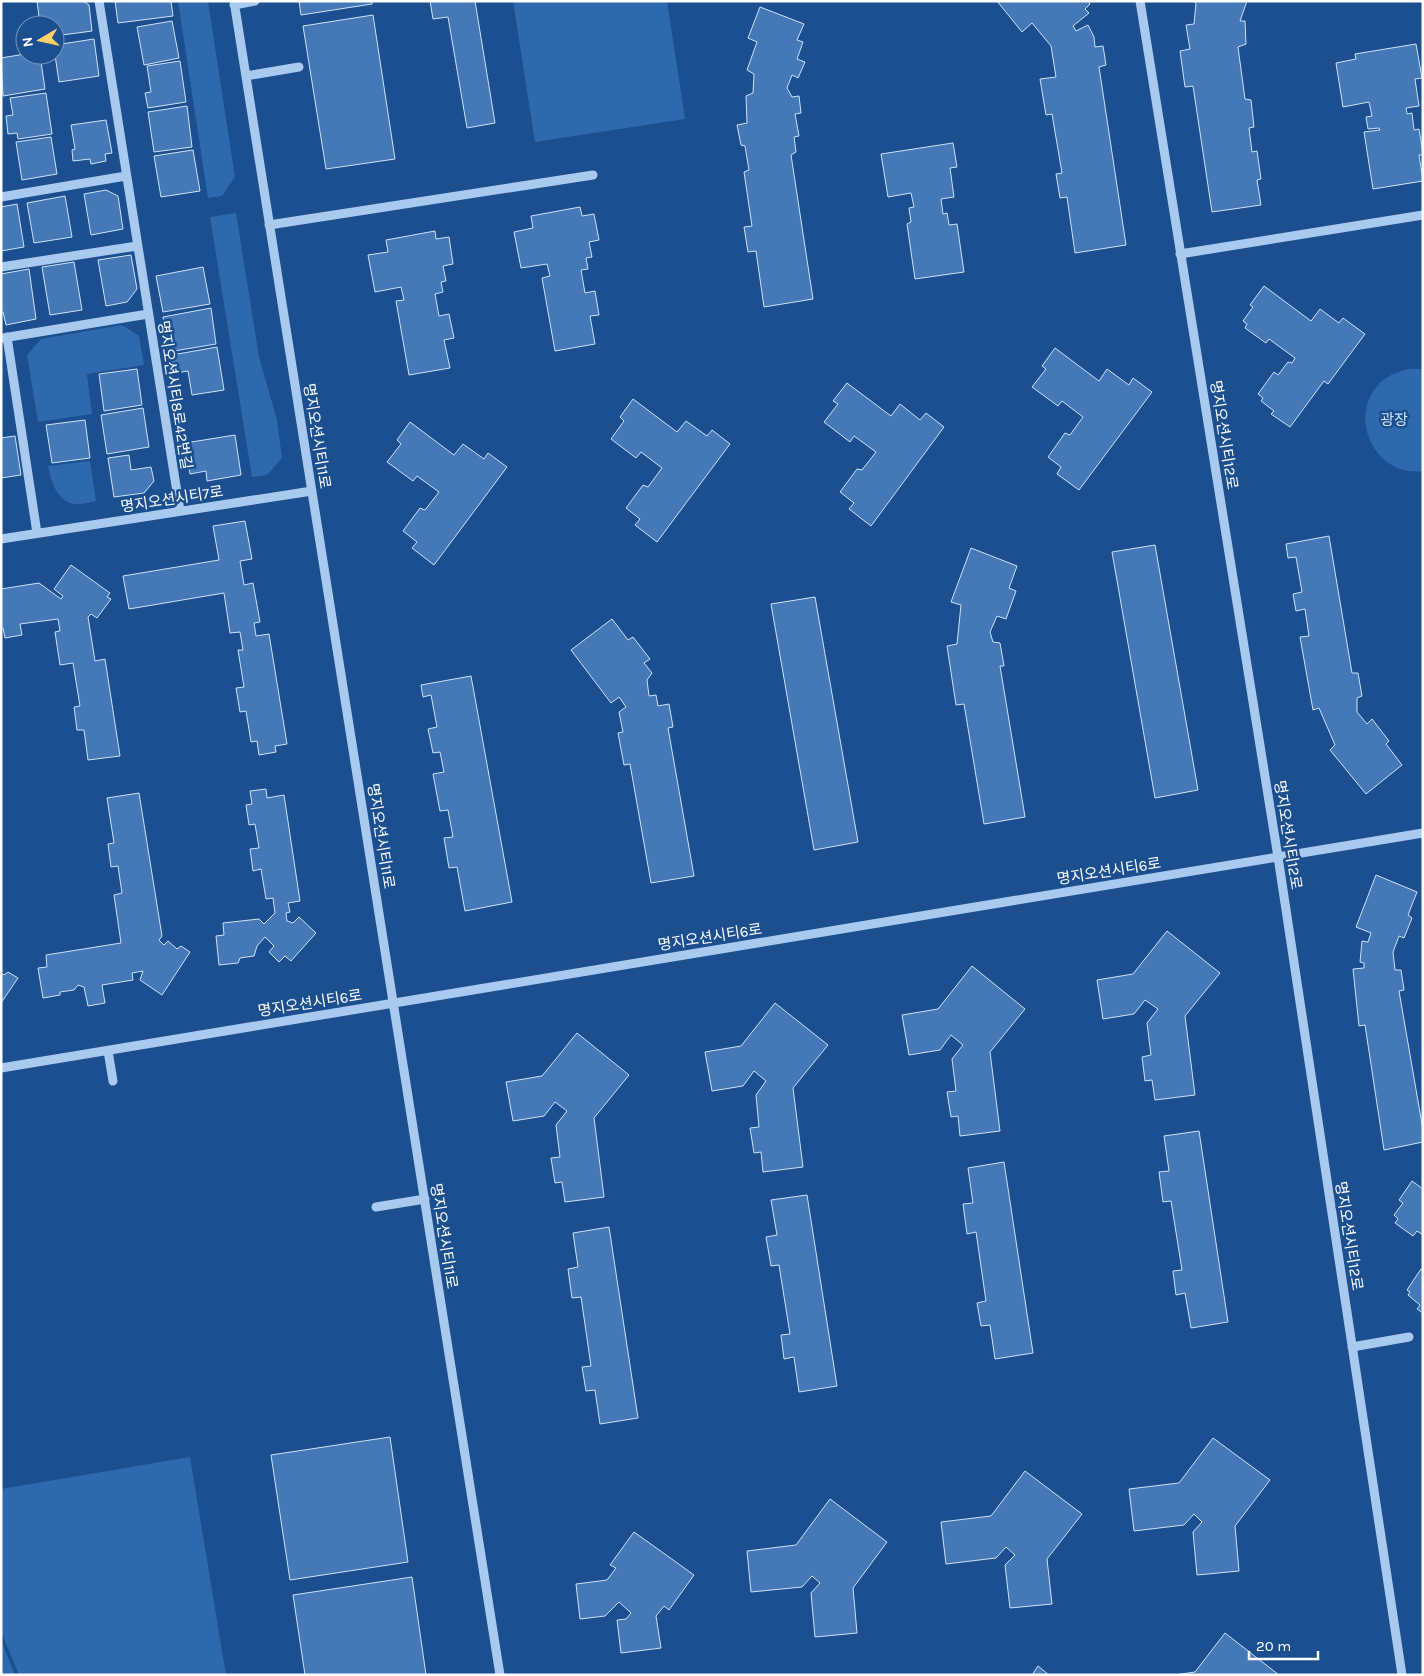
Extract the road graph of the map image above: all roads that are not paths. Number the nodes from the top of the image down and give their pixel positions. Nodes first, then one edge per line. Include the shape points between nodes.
1 (99, 1) edge
2 (255, 1) edge
3 (1140, 1) edge
4 (234, 3) edge
5 (299, 67) dead end
6 (246, 76) junction
7 (593, 175) dead end
8 (126, 176) junction
9 (1, 197) edge
10 (1423, 215) edge
11 (269, 225) junction
12 (137, 246) junction
13 (1180, 254) junction
14 (1, 267) edge
15 (148, 314) junction
16 (4, 338) edge
17 (312, 491) junction
18 (180, 511) junction
19 (38, 533) junction
20 (1, 539) edge
21 (1423, 833) edge
22 (1278, 857) junction
23 (393, 1004) junction
24 (108, 1051) junction
25 (1, 1068) edge
26 (113, 1081) dead end
27 (425, 1199) junction
28 (376, 1207) dead end
29 (1409, 1337) dead end
30 (1352, 1347) junction
31 (500, 1675) edge
32 (1402, 1675) edge

1 - 8 street, 명지오션시티8로42번길
2 - 4 street
3 - 13 street, 명지오션시티12로
4 - 6 street, 명지오션시티11로
5 - 6 street
6 - 11 street, 명지오션시티11로
7 - 11 street
8 - 9 street
8 - 12 street, 명지오션시티8로42번길
10 - 13 street
11 - 17 street, 명지오션시티11로
12 - 14 street
12 - 15 street, 명지오션시티8로42번길
13 - 22 street, 명지오션시티12로
15 - 16 street, 명지오션시티8로42번길
15 - 18 street, 명지오션시티8로42번길
16 - 19 street
17 - 18 street, 명지오션시티7로
17 - 23 street, 명지오션시티11로
18 - 19 street, 명지오션시티7로
19 - 20 street, 명지오션시티7로
21 - 22 street, 명지오션시티6로
22 - 23 street, 명지오션시티6로
22 - 30 street, 명지오션시티12로
23 - 24 street, 명지오션시티6로
23 - 27 street, 명지오션시티11로
24 - 25 street, 명지오션시티6로
24 - 26 street
27 - 28 street
27 - 31 street, 명지오션시티11로
29 - 30 street
30 - 32 street, 명지오션시티12로

